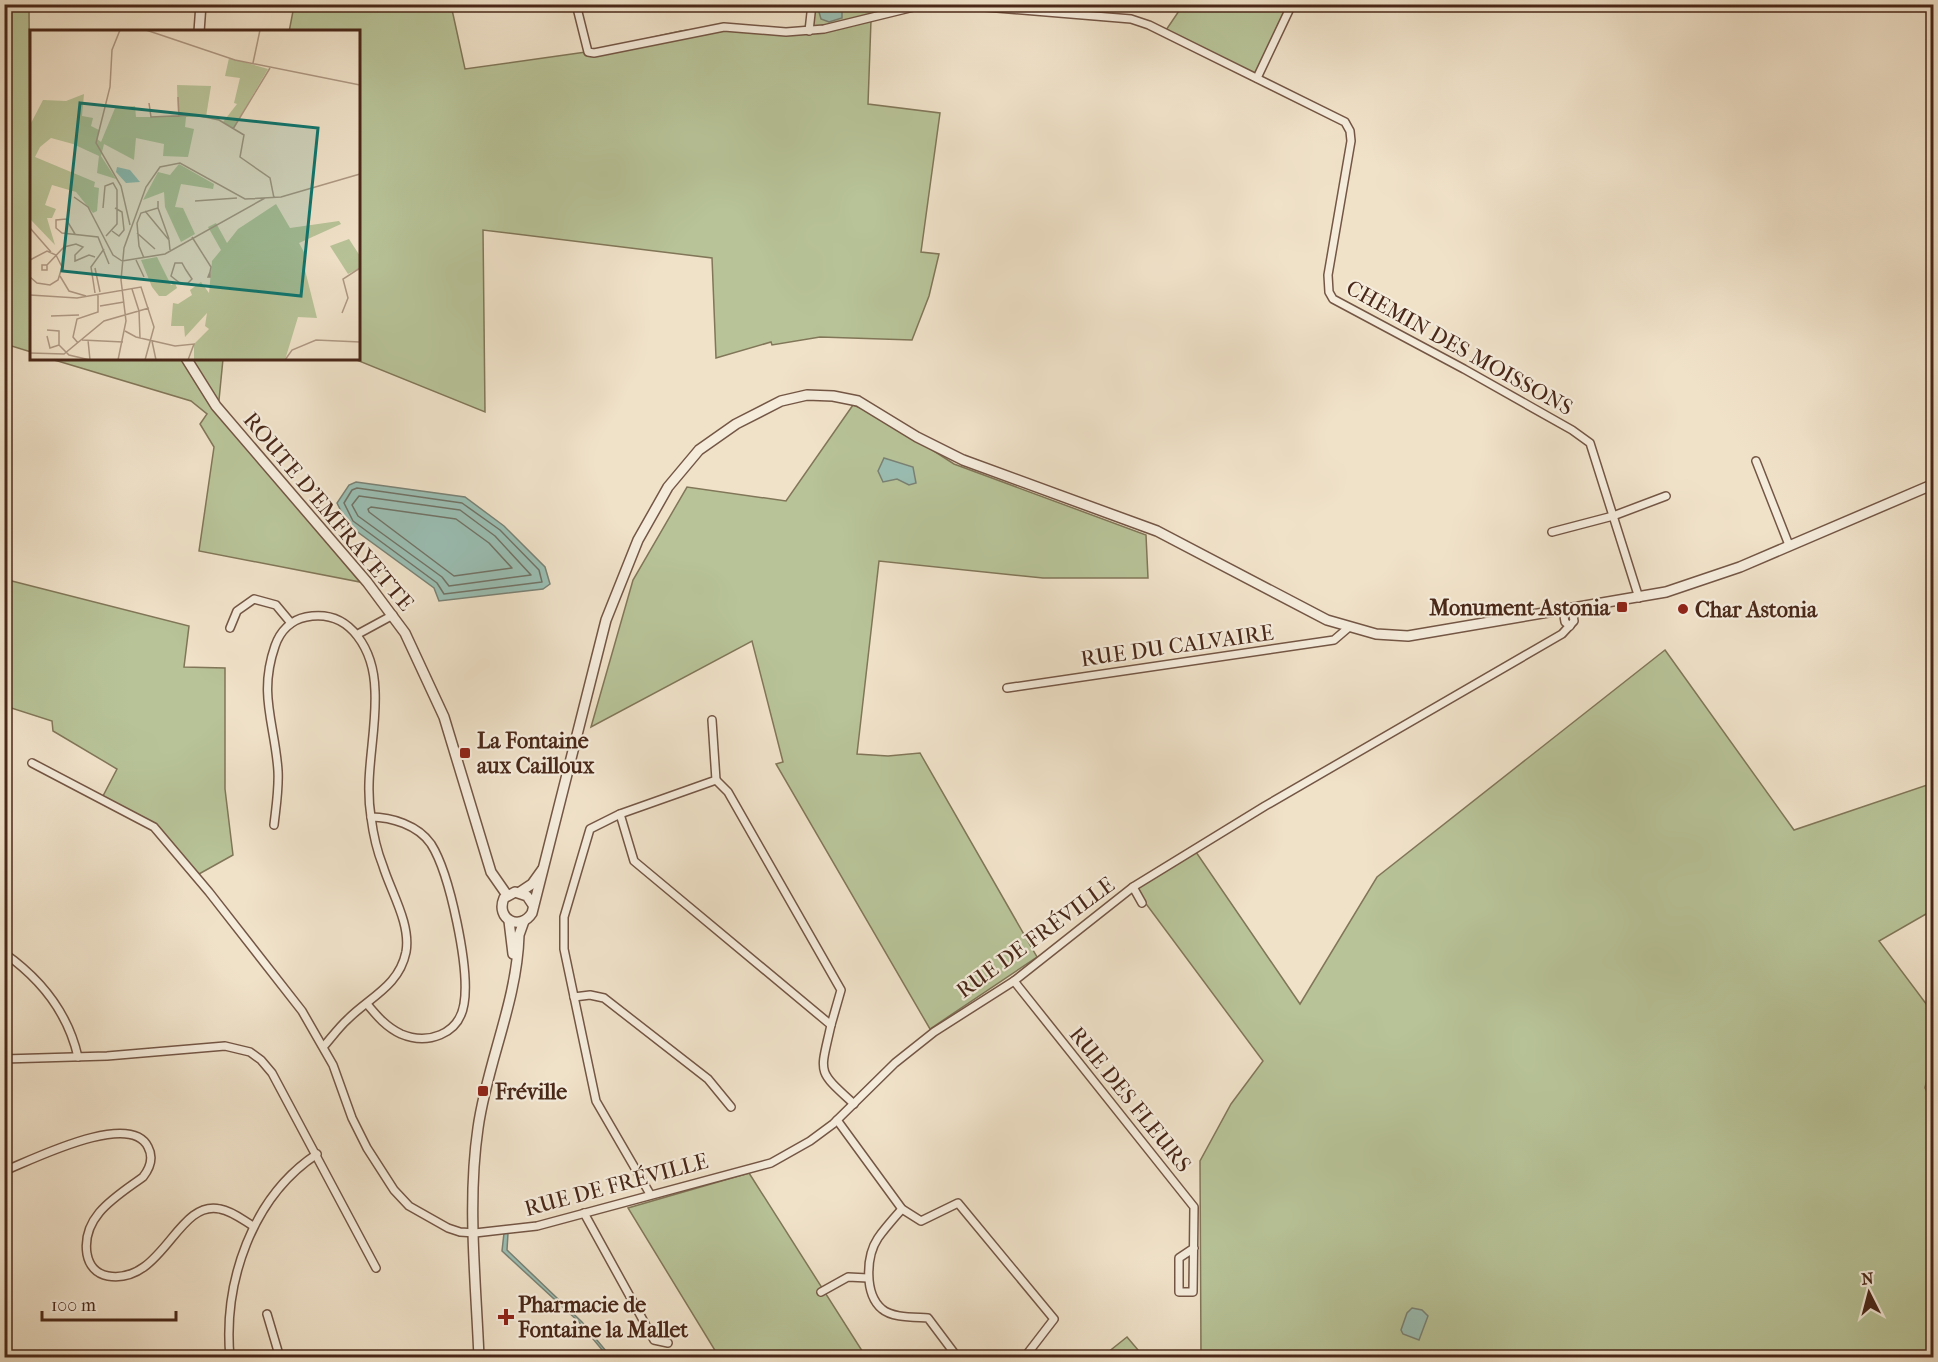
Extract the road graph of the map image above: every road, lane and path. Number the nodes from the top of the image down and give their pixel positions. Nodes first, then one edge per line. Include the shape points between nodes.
1 (201, 4) edge
2 (576, 4) edge
3 (812, 4) edge
4 (926, 4) edge
5 (948, 4) edge
6 (1292, 4) edge
7 (199, 30) edge
8 (809, 32) junction
9 (1257, 78) junction
10 (187, 360) edge
11 (1756, 461) dead end
12 (1934, 484) edge
13 (1666, 496) dead end
14 (1613, 516) junction
15 (1552, 532) dead end
16 (1790, 545) junction
17 (1639, 598) junction
18 (1568, 610) junction
19 (393, 615) junction
20 (291, 623) junction
21 (230, 628) dead end
22 (1348, 628) junction
23 (358, 634) junction
24 (1007, 688) dead end
25 (712, 720) dead end
26 (32, 764) dead end
27 (716, 780) junction
28 (620, 814) junction
29 (370, 818) junction
30 (274, 825) dead end
31 (546, 862) junction
32 (1133, 887) junction
33 (520, 892) junction
34 (507, 895) junction
35 (1142, 903) dead end
36 (532, 905) junction
37 (509, 921) junction
38 (524, 921) junction
39 (4, 953) edge
40 (514, 973) junction
41 (1014, 981) junction
42 (574, 998) junction
43 (367, 1004) junction
44 (831, 1024) junction
45 (324, 1046) junction
46 (78, 1057) junction
47 (4, 1059) edge
48 (854, 1104) junction
49 (731, 1107) dead end
50 (837, 1120) junction
51 (317, 1154) junction
52 (4, 1171) edge
53 (650, 1194) junction
54 (902, 1209) junction
55 (584, 1213) junction
56 (253, 1226) junction
57 (475, 1233) junction
58 (1194, 1248) junction
59 (376, 1268) dead end
60 (868, 1278) junction
61 (821, 1292) dead end
62 (267, 1314) dead end
63 (668, 1343) dead end
64 (230, 1358) edge
65 (280, 1358) edge
66 (479, 1358) edge
67 (958, 1358) edge
68 (1024, 1358) edge

1 - 7 street
2 - 8 street via 588,52 594,53 724,27
3 - 8 street
4 - 8 street
5 - 9 street, CHEMIN DES MOISSONS via 1131,19
6 - 9 street
9 - 14 street, CHEMIN DES MOISSONS via 1345,122 1350,130 1328,275 1333,299 1572,430 1590,444
10 - 19 street, ROUTE D'EMFRAYETTE via 216,406
11 - 16 street
12 - 16 street
13 - 14 street
14 - 15 street
14 - 17 street
16 - 17 street via 1703,580
17 - 18 street
18 - 22 street via 1408,636
18 - 32 street, RUE DE FRÉVILLE via 1565,622 1570,626 1562,634
19 - 23 street
19 - 34 street, ROUTE D'EMFRAYETTE via 444,717 488,862
20 - 21 street via 276,605 254,599 237,611
20 - 23 street via 326,616 337,618
20 - 30 street via 275,645 267,687 278,770
22 - 24 street, RUE DU CALVAIRE via 1334,640
22 - 31 street via 1157,531 963,460 858,401 807,395 781,401 736,424 699,450 668,487 638,540 606,620
23 - 29 street via 373,672 376,692 369,760
25 - 27 street
26 - 45 street, RUE DE FRÉVILLE via 153,827 277,976
27 - 28 street
27 - 44 street via 728,792 841,990
28 - 42 street via 590,829 564,917 564,949
28 - 44 street via 634,861
29 - 43 street via 406,942 399,972
29 - 43 street via 390,817 430,844 449,892 465,980 460,1017 454,1026 432,1038 400,1034 382,1022
31 - 33 street via 532,884
31 - 36 street
32 - 35 street
32 - 41 street, RUE DE FRÉVILLE
33 - 34 street
33 - 36 street
34 - 37 street via 501,906
36 - 38 street via 532,913
37 - 38 street
37 - 40 street
38 - 40 street
39 - 46 street via 38,981 73,1037
40 - 57 street via 478,1130 473,1194
41 - 48 street, RUE DE FRÉVILLE via 934,1032
41 - 58 street, RUE DES FLEURS via 1194,1207
42 - 49 street via 604,998 708,1079
42 - 53 street via 596,1101
43 - 45 street via 348,1018
44 - 48 street via 822,1067 826,1078
45 - 57 street, RUE DE FRÉVILLE via 352,1118 394,1190 424,1216 448,1228
46 - 47 street
46 - 51 street via 225,1047 250,1052 272,1073
48 - 50 street, RUE DE FRÉVILLE
50 - 53 street, RUE DE FRÉVILLE via 771,1163
50 - 54 street
51 - 56 street via 283,1185
51 - 59 street
52 - 56 street via 109,1133 137,1136 146,1142 151,1156 149,1170 99,1211 87,1238 92,1267 110,1276 132,1274 155,1259 194,1214 203,1210 222,1209
53 - 55 street, RUE DE FRÉVILLE
54 - 60 street via 877,1239
54 - 68 street via 921,1221 958,1203 999,1250 1054,1319
55 - 57 street, RUE DE FRÉVILLE via 537,1226
55 - 63 street via 654,1340
56 - 64 street via 237,1273 230,1310
57 - 66 street
58 - 58 street, RUE DES FLEURS via 1193,1292 1179,1292 1179,1258
60 - 61 street via 848,1277
60 - 67 street via 882,1310 928,1318
62 - 65 street

